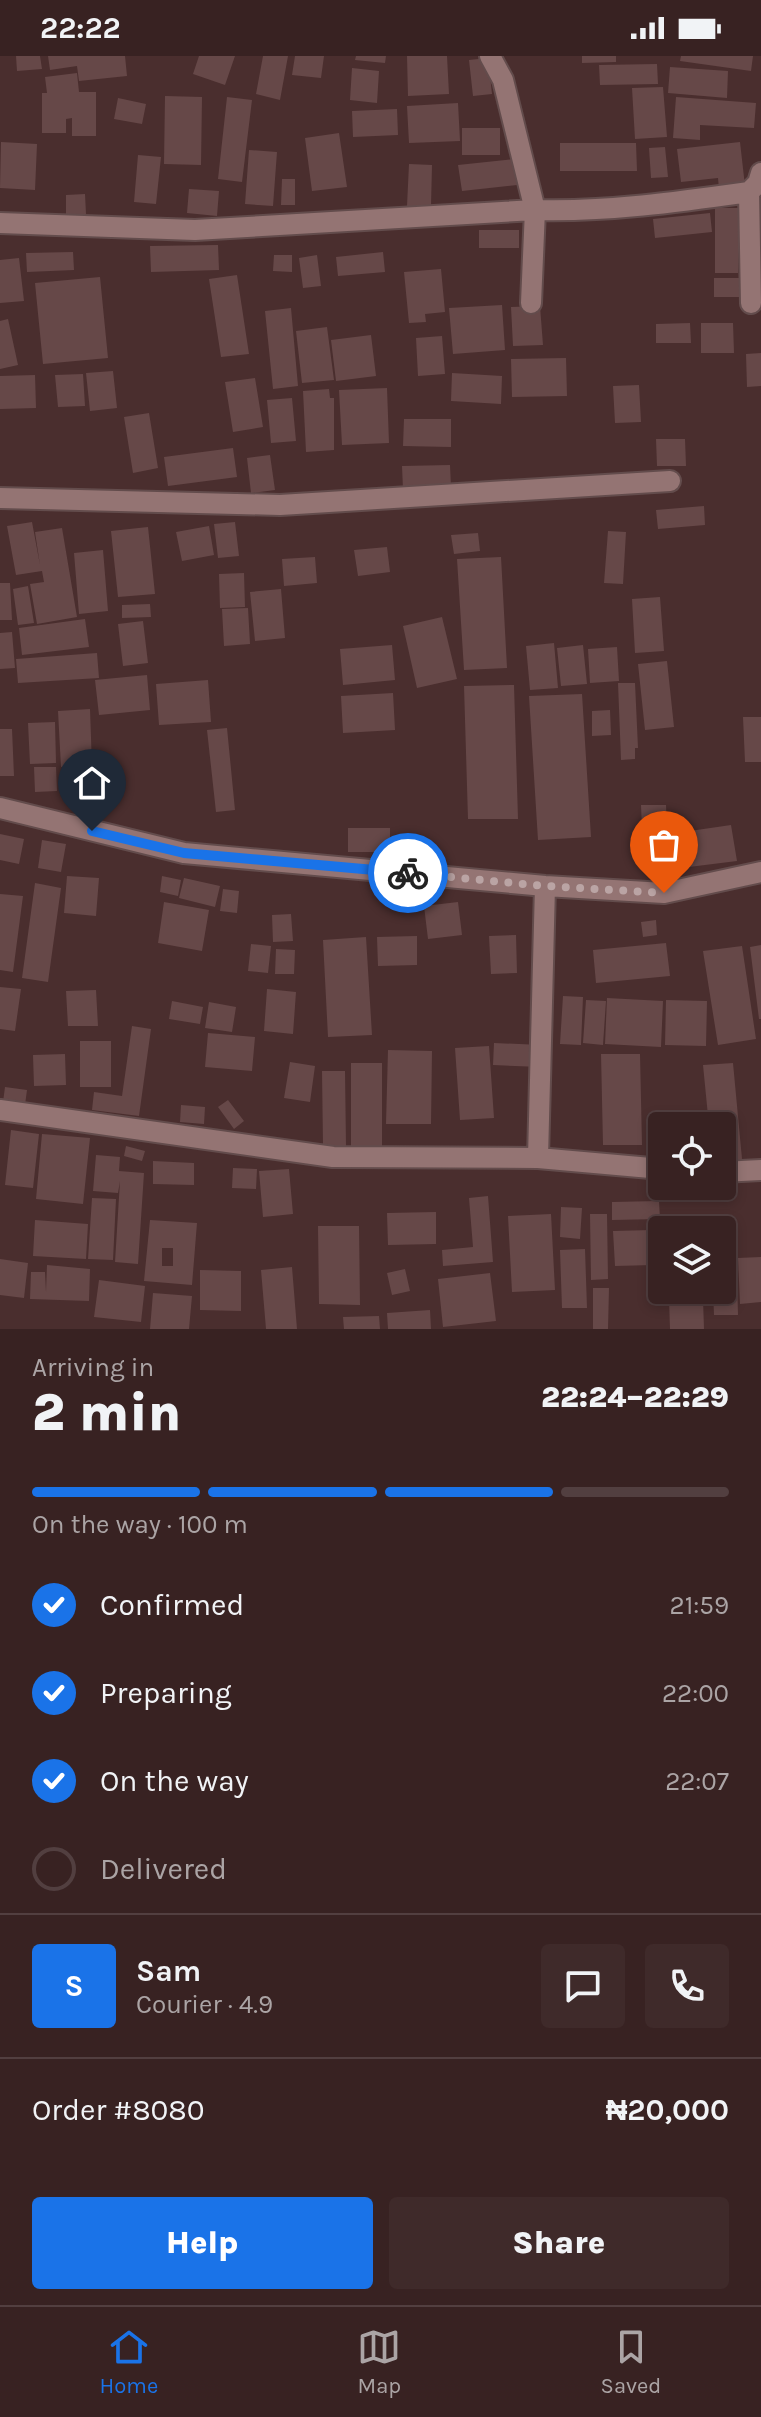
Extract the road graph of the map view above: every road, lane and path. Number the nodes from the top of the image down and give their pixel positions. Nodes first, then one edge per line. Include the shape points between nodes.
1 (490, 56) edge
2 (761, 173) edge
3 (749, 192) junction
4 (535, 210) junction
5 (0, 223) edge
6 (531, 303) dead end
7 (751, 303) dead end
8 (670, 481) dead end
9 (0, 498) edge
10 (0, 808) edge
11 (761, 872) edge
12 (545, 886) junction
13 (0, 1110) edge
14 (538, 1158) junction
15 (648, 1168) edge
16 (761, 1170) edge
17 (736, 1171) edge

1 - 4 street via 503,80
2 - 3 street
3 - 4 street via 644,206
3 - 7 street
4 - 5 street via 195,230
4 - 6 street
8 - 9 street via 280,505
10 - 12 street via 184,853
11 - 12 street via 664,893
12 - 14 street
13 - 14 street via 333,1157
14 - 15 street
16 - 17 street

